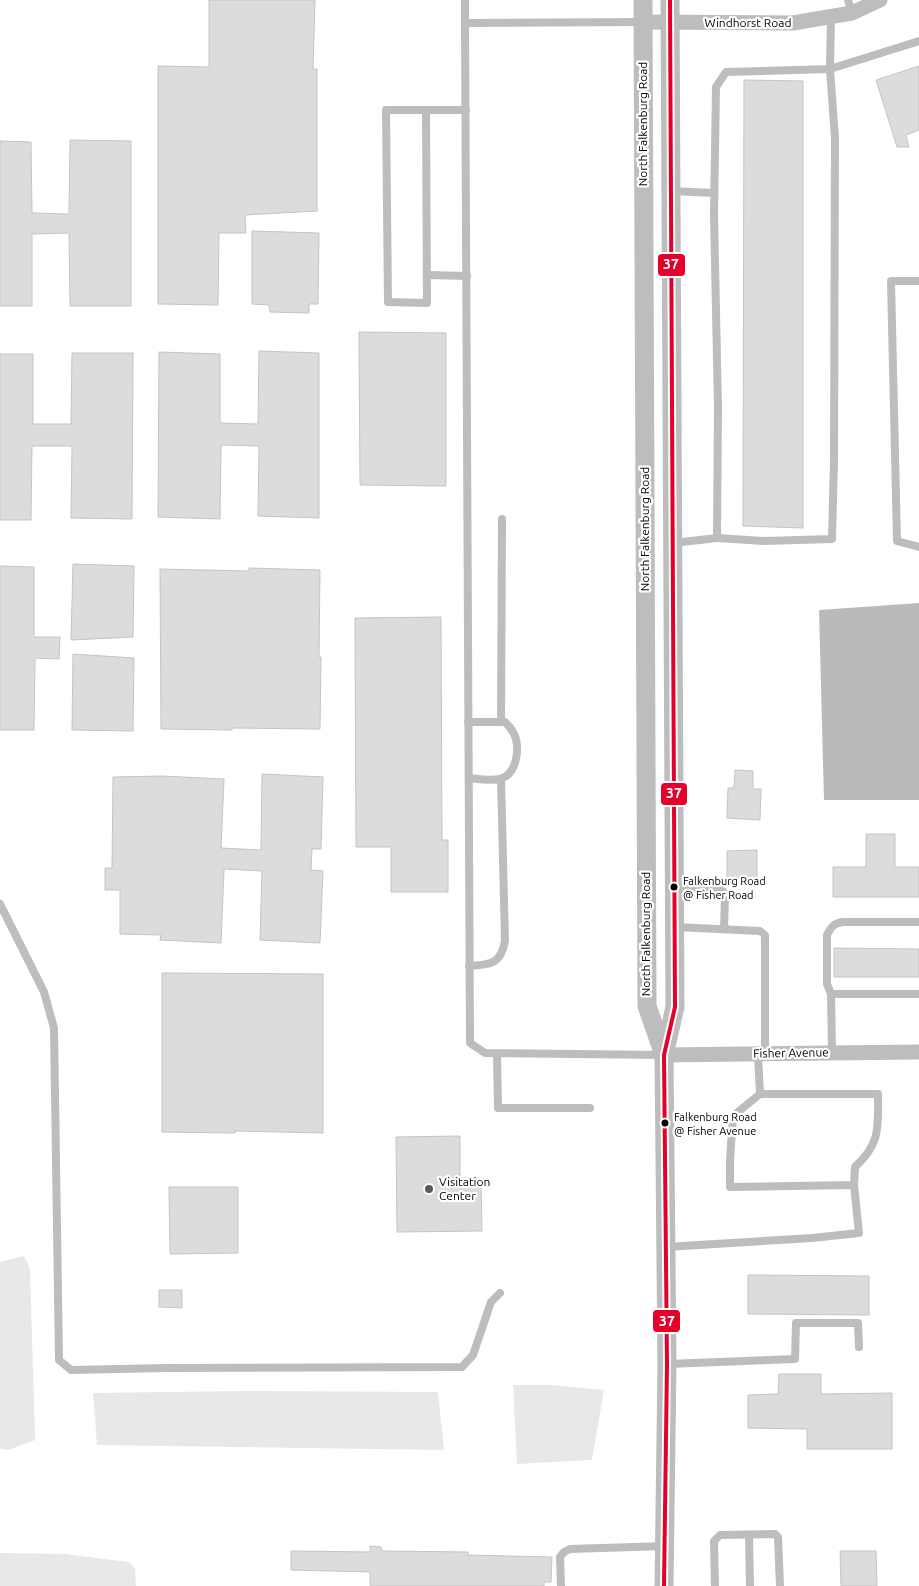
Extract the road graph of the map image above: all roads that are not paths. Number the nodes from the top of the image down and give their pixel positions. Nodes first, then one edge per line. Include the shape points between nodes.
1 (465, 0) edge
2 (643, 0) edge
3 (670, 0) edge
4 (880, 0) edge
5 (850, 6) edge
6 (831, 16) junction
7 (643, 22) junction
8 (465, 23) junction
9 (670, 23) junction
10 (919, 40) edge
11 (830, 69) junction
12 (426, 110) junction
13 (466, 110) junction
14 (671, 191) junction
15 (714, 193) junction
16 (427, 276) junction
17 (466, 276) junction
18 (919, 281) edge
19 (502, 519) dead end
20 (717, 538) junction
21 (645, 542) junction
22 (673, 542) junction
23 (919, 547) edge
24 (468, 722) junction
25 (501, 722) junction
26 (469, 778) junction
27 (501, 779) junction
28 (675, 885) junction
29 (0, 904) edge
30 (919, 922) edge
31 (675, 927) junction
32 (724, 929) junction
33 (469, 966) junction
34 (831, 994) junction
35 (919, 994) edge
36 (919, 1052) edge
37 (832, 1053) junction
38 (498, 1054) junction
39 (762, 1054) junction
40 (664, 1055) junction
41 (760, 1094) junction
42 (590, 1108) dead end
43 (854, 1185) junction
44 (666, 1247) junction
45 (500, 1293) dead end
46 (859, 1347) dead end
47 (667, 1364) junction
48 (749, 1534) junction
49 (664, 1546) junction
50 (561, 1586) edge
51 (664, 1586) edge
52 (715, 1586) edge
53 (750, 1586) edge
54 (780, 1586) edge

1 - 8 lane
2 - 7 street, North Falkenburg Road
3 - 9 street, North Falkenburg Road
4 - 5 street, Windhorst Road
5 - 6 street, Windhorst Road
6 - 9 street, Windhorst Road via 793,23
6 - 11 lane
7 - 8 lane
7 - 9 street, Windhorst Road
7 - 21 street, North Falkenburg Road
8 - 13 lane
9 - 14 street, North Falkenburg Road
10 - 11 lane
11 - 15 lane via 726,72 716,87
11 - 20 lane via 835,138 832,539 764,541
12 - 13 lane
12 - 16 lane
12 - 16 lane via 386,110 388,302 427,303
13 - 17 lane
14 - 15 lane
14 - 22 street, North Falkenburg Road
15 - 20 lane
16 - 17 lane
17 - 24 lane
18 - 23 lane via 891,281 897,541
19 - 25 lane
20 - 22 lane
21 - 22 street
21 - 40 street, North Falkenburg Road via 647,1006
22 - 28 street, North Falkenburg Road
24 - 25 lane
24 - 26 lane
25 - 27 lane via 505,722 516,738 517,750 515,764
26 - 27 lane
26 - 33 lane
27 - 33 lane via 504,951 489,965
28 - 31 street, North Falkenburg Road
28 - 32 lane via 723,891
29 - 45 lane via 44,992 54,1028 60,1360 71,1370 462,1367 472,1355 491,1302
30 - 34 lane via 835,923 827,935 827,984
31 - 32 lane
31 - 40 street, North Falkenburg Road via 676,1007
32 - 39 lane via 760,931 765,935
33 - 38 lane via 470,1043 485,1053
34 - 35 lane
34 - 37 lane
36 - 37 street, Fisher Avenue
37 - 39 street, Fisher Avenue
38 - 40 lane
38 - 42 lane via 498,1108
39 - 40 street, Fisher Avenue
39 - 41 lane
40 - 44 street, North Falkenburg Road
41 - 43 lane via 878,1094 878,1132 868,1154 855,1167
41 - 43 lane via 734,1116 730,1187
43 - 44 lane via 859,1233
44 - 47 street, North Falkenburg Road
46 - 47 lane via 858,1323 796,1323 795,1359
47 - 49 street, North Falkenburg Road
48 - 52 lane via 720,1535 714,1541
48 - 53 lane
48 - 54 lane via 775,1534 778,1538
49 - 50 lane via 570,1549 560,1557
49 - 51 street, North Falkenburg Road

